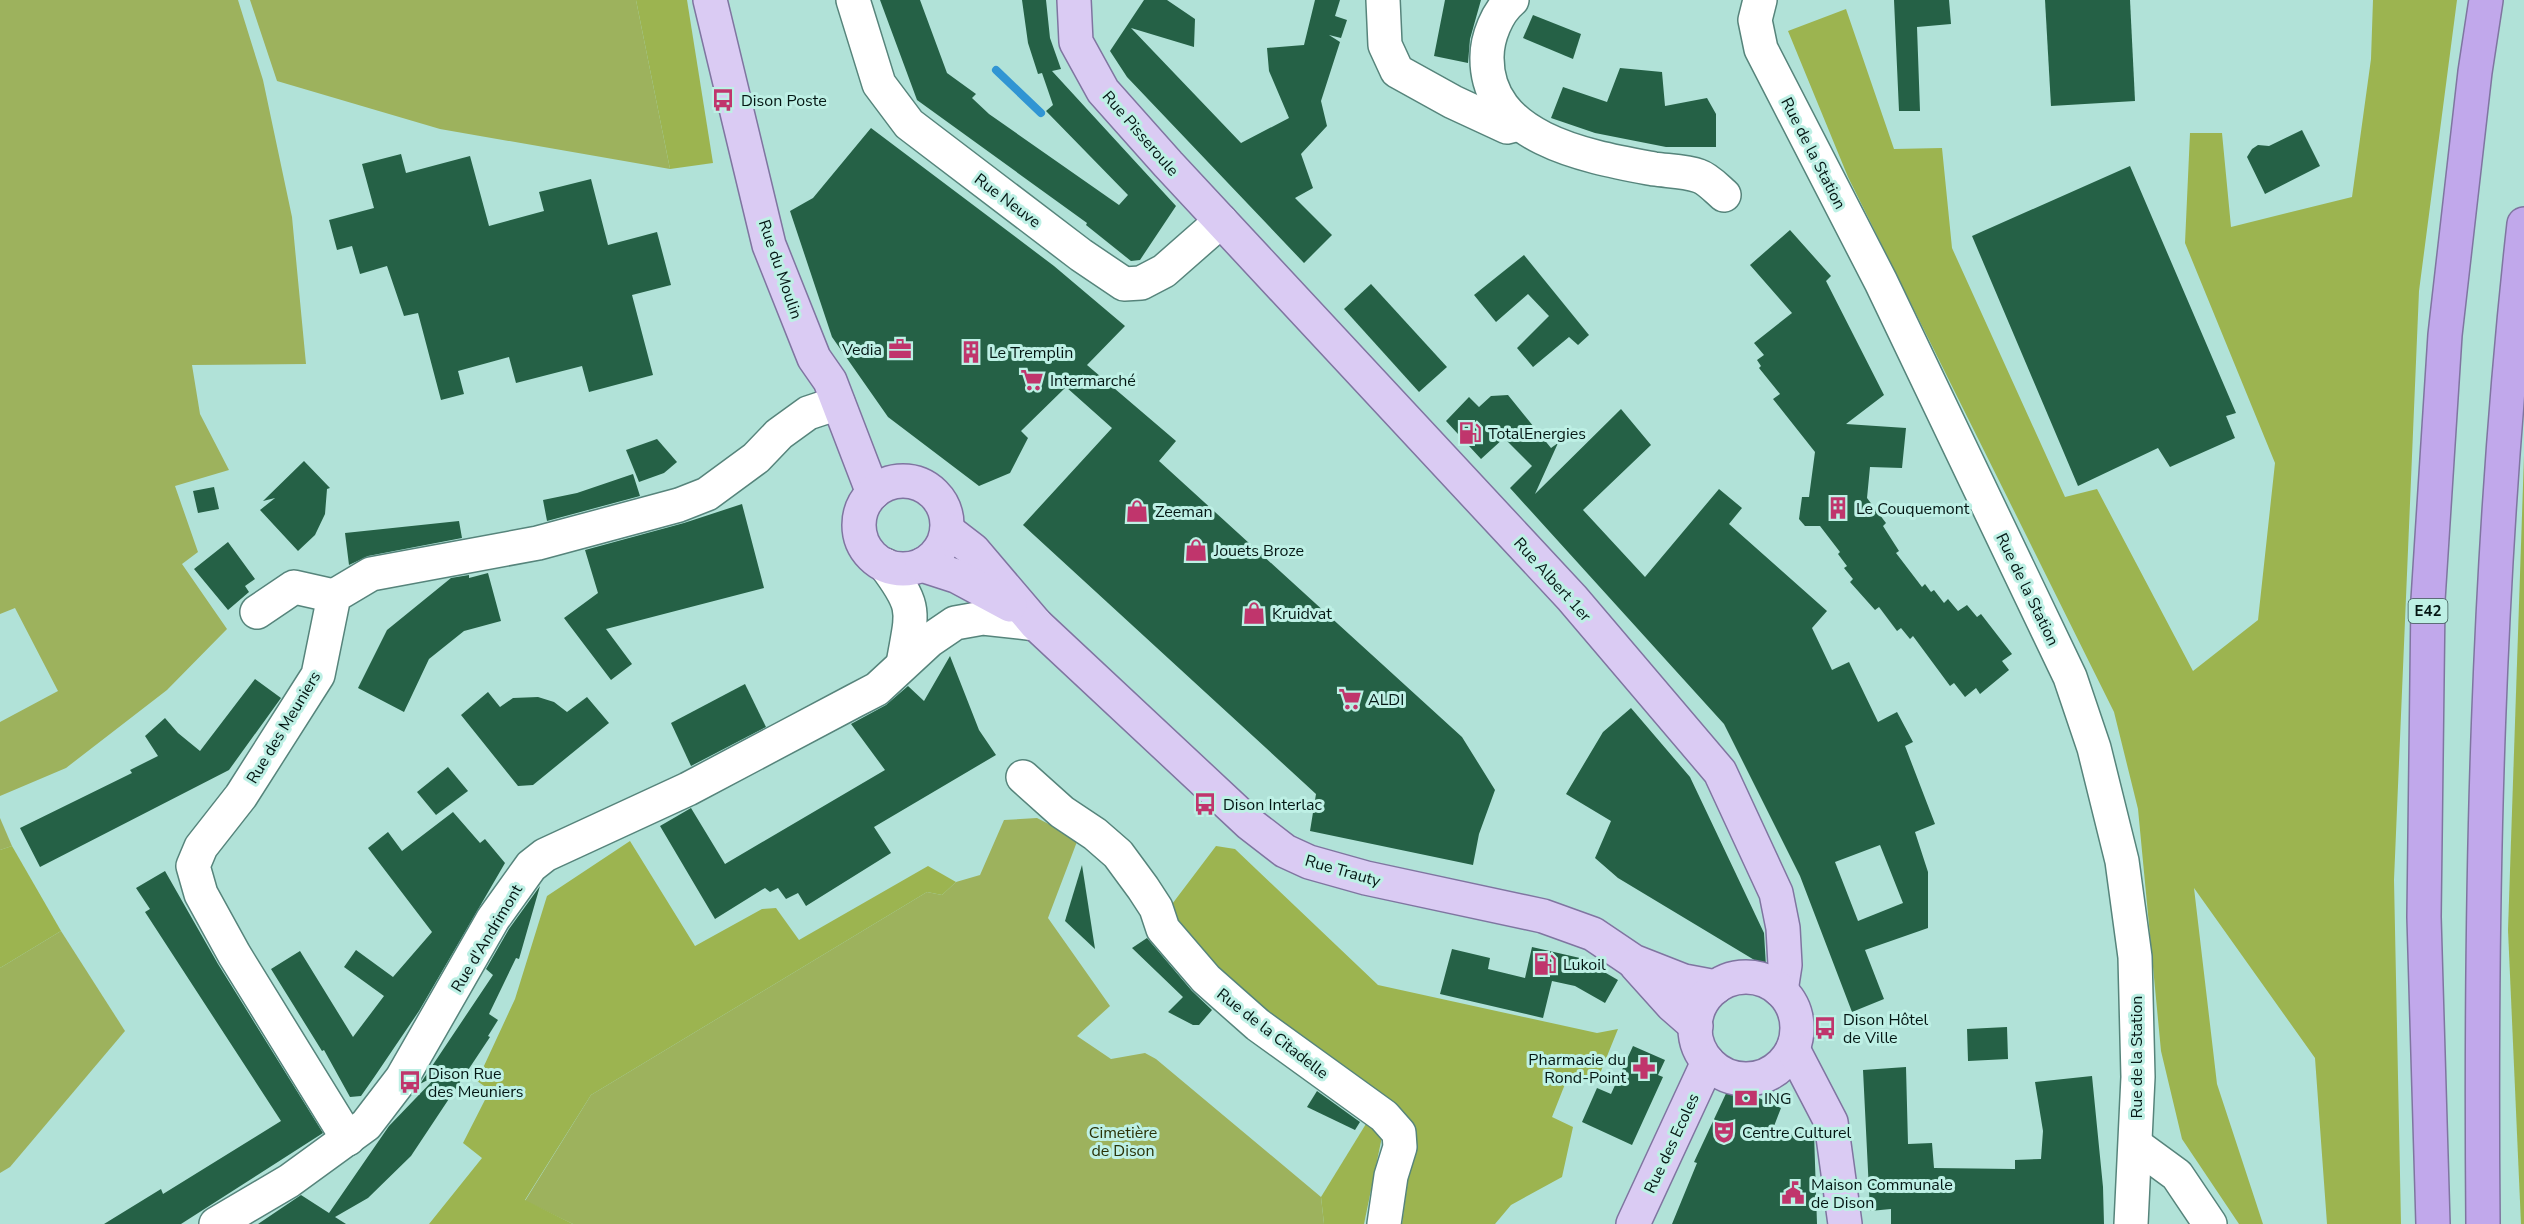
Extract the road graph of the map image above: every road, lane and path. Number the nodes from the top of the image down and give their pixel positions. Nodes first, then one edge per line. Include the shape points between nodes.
1 (710, 0) edge
2 (853, 0) edge
3 (1074, 0) edge
4 (1383, 0) edge
5 (1512, 0) edge
6 (1760, 0) edge
7 (2486, 0) edge
8 (1519, 124) junction
9 (1724, 195) dead end
10 (1221, 221) junction
11 (2524, 224) edge
12 (838, 403) junction
13 (873, 493) junction
14 (947, 530) junction
15 (922, 565) junction
16 (885, 566) junction
17 (334, 596) junction
18 (257, 612) dead end
19 (1030, 619) junction
20 (903, 663) junction
21 (1023, 777) dead end
22 (1633, 961) junction
23 (1716, 987) junction
24 (1781, 991) junction
25 (1696, 1026) junction
26 (1793, 1049) junction
27 (1708, 1062) junction
28 (348, 1139) junction
29 (2136, 1144) junction
30 (216, 1224) edge
31 (1384, 1224) edge
32 (1633, 1224) edge
33 (1845, 1224) edge
34 (2131, 1224) edge
35 (2210, 1224) edge
36 (2433, 1224) edge
37 (2483, 1224) edge

1 - 12 main road, Rue du Moulin via 769,245 813,358 830,381
2 - 10 street, Rue Neuve via 879,84 909,124 1124,284 1141,283 1164,271
3 - 10 main road, Rue Pisseroule via 1076,42 1103,91
4 - 8 street via 1385,45 1397,71 1507,127
5 - 8 street via 1492,29 1487,72 1494,95
6 - 29 street, Rue de la Station via 1755,20 1761,49 1881,282 1987,502 2070,677 2091,738 2122,861 2135,957
7 - 36 highway, E42 via 2445,335 2428,600 2424,917
8 - 9 street via 1558,146 1700,176
10 - 24 main road, Rue Albert 1er via 1572,598 1720,772 1776,893 1785,965
11 - 37 highway via 2511,339 2493,599 2482,922
12 - 13 main road, Rue du Moulin
12 - 17 street via 808,413 706,494 679,505 538,543 372,574
13 - 14 main road via 901,481 916,483 940,501
13 - 16 main road via 865,502 859,526 866,549
14 - 15 main road via 934,557
14 - 19 main road, Rue Trauty via 973,550
15 - 16 main road via 903,569
15 - 19 main road, Rue Trauty via 956,576
16 - 20 street via 907,594 910,606
17 - 18 street via 294,587
17 - 28 street, Rue des Meuniers via 318,675 241,796 201,848 193,866 201,894 234,954
19 - 20 street, Rue d'Andrimont via 983,618 955,623
19 - 22 main road, Rue Trauty via 1250,824 1285,851 1366,878 1543,916 1593,934
20 - 28 street, Rue d'Andrimont via 877,689 847,706 688,789 545,855 531,866 493,919 402,1078 366,1125
21 - 31 street, Rue de la Citadelle via 1118,854 1156,908 1163,928 1206,979 1258,1025 1384,1116 1399,1133 1400,1147
22 - 23 main road, Rue Trauty via 1684,981
22 - 25 main road, Rue Trauty
23 - 24 main road, Rue Trauty via 1736,978 1757,978
23 - 25 main road via 1706,997
24 - 26 main road via 1796,1018
25 - 27 main road via 1696,1038
26 - 27 main road via 1784,1063 1755,1078 1722,1073
26 - 33 main road via 1831,1122
27 - 32 main road, Rue des Ecoles
28 - 30 street, Rue d'Andrimont via 289,1181
29 - 34 street, Rue de la Station
29 - 35 street via 2177,1175

